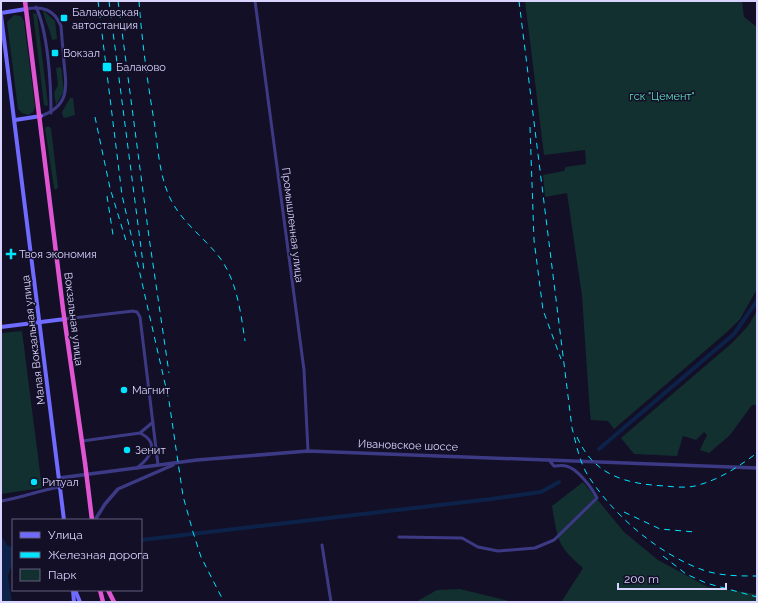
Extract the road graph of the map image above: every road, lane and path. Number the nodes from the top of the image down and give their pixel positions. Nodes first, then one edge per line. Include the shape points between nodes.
1 (25, 1) edge
2 (256, 1) edge
3 (36, 7) junction
4 (26, 9) junction
5 (1, 14) edge
6 (6, 59) junction
7 (1, 60) edge
8 (7, 65) junction
9 (1, 66) edge
10 (51, 113) junction
11 (41, 116) junction
12 (15, 120) junction
13 (64, 319) junction
14 (41, 322) junction
15 (1, 327) edge
16 (153, 422) junction
17 (140, 433) junction
18 (82, 441) junction
19 (308, 451) junction
20 (550, 460) junction
21 (176, 463) junction
22 (158, 465) junction
23 (137, 468) junction
24 (757, 468) edge
25 (59, 478) junction
26 (60, 487) junction
27 (1, 501) edge
28 (64, 519) edge
29 (93, 519) edge
30 (94, 519) edge
31 (399, 537) dead end
32 (322, 546) dead end
33 (74, 591) edge
34 (74, 591) edge
35 (100, 591) edge
36 (108, 591) edge
37 (74, 602) edge
38 (80, 602) edge
39 (103, 602) edge
40 (114, 602) edge
41 (331, 602) edge

1 - 4 highway, Вокзальная улица
2 - 19 street, Промышленная улица via 304,370
3 - 4 street
3 - 10 street via 40,14 44,39
3 - 10 street via 47,9 61,26 67,89 61,104
4 - 5 main road
4 - 11 highway, Вокзальная улица
5 - 6 main road, Малая Вокзальная улица
6 - 7 main road
6 - 8 main road, Малая Вокзальная улица
8 - 9 main road
8 - 12 main road, Малая Вокзальная улица
10 - 11 street
11 - 12 main road
11 - 13 highway, Вокзальная улица
12 - 14 main road, Малая Вокзальная улица
13 - 14 main road
13 - 16 street via 138,312
13 - 18 highway, Вокзальная улица
14 - 15 main road
14 - 25 main road, Малая Вокзальная улица
16 - 17 street
16 - 22 street
17 - 18 street
17 - 23 street via 151,442 152,448 146,461
18 - 29 highway, Вокзальная улица, bridge
19 - 20 street, Ивановское шоссе
19 - 21 street, Ивановское шоссе via 251,454
20 - 24 street, Ивановское шоссе
20 - 31 street via 554,466 574,469 592,487 597,498 554,540 535,548 498,551 478,547 462,538
21 - 22 street, Ивановское шоссе
21 - 30 street via 118,489
22 - 23 street, Ивановское шоссе
23 - 25 street, Ивановское шоссе
25 - 26 main road, Малая Вокзальная улица
26 - 27 street
26 - 28 main road, Малая Вокзальная улица
32 - 41 street
33 - 37 main road
34 - 38 main road
35 - 39 highway
36 - 40 highway

